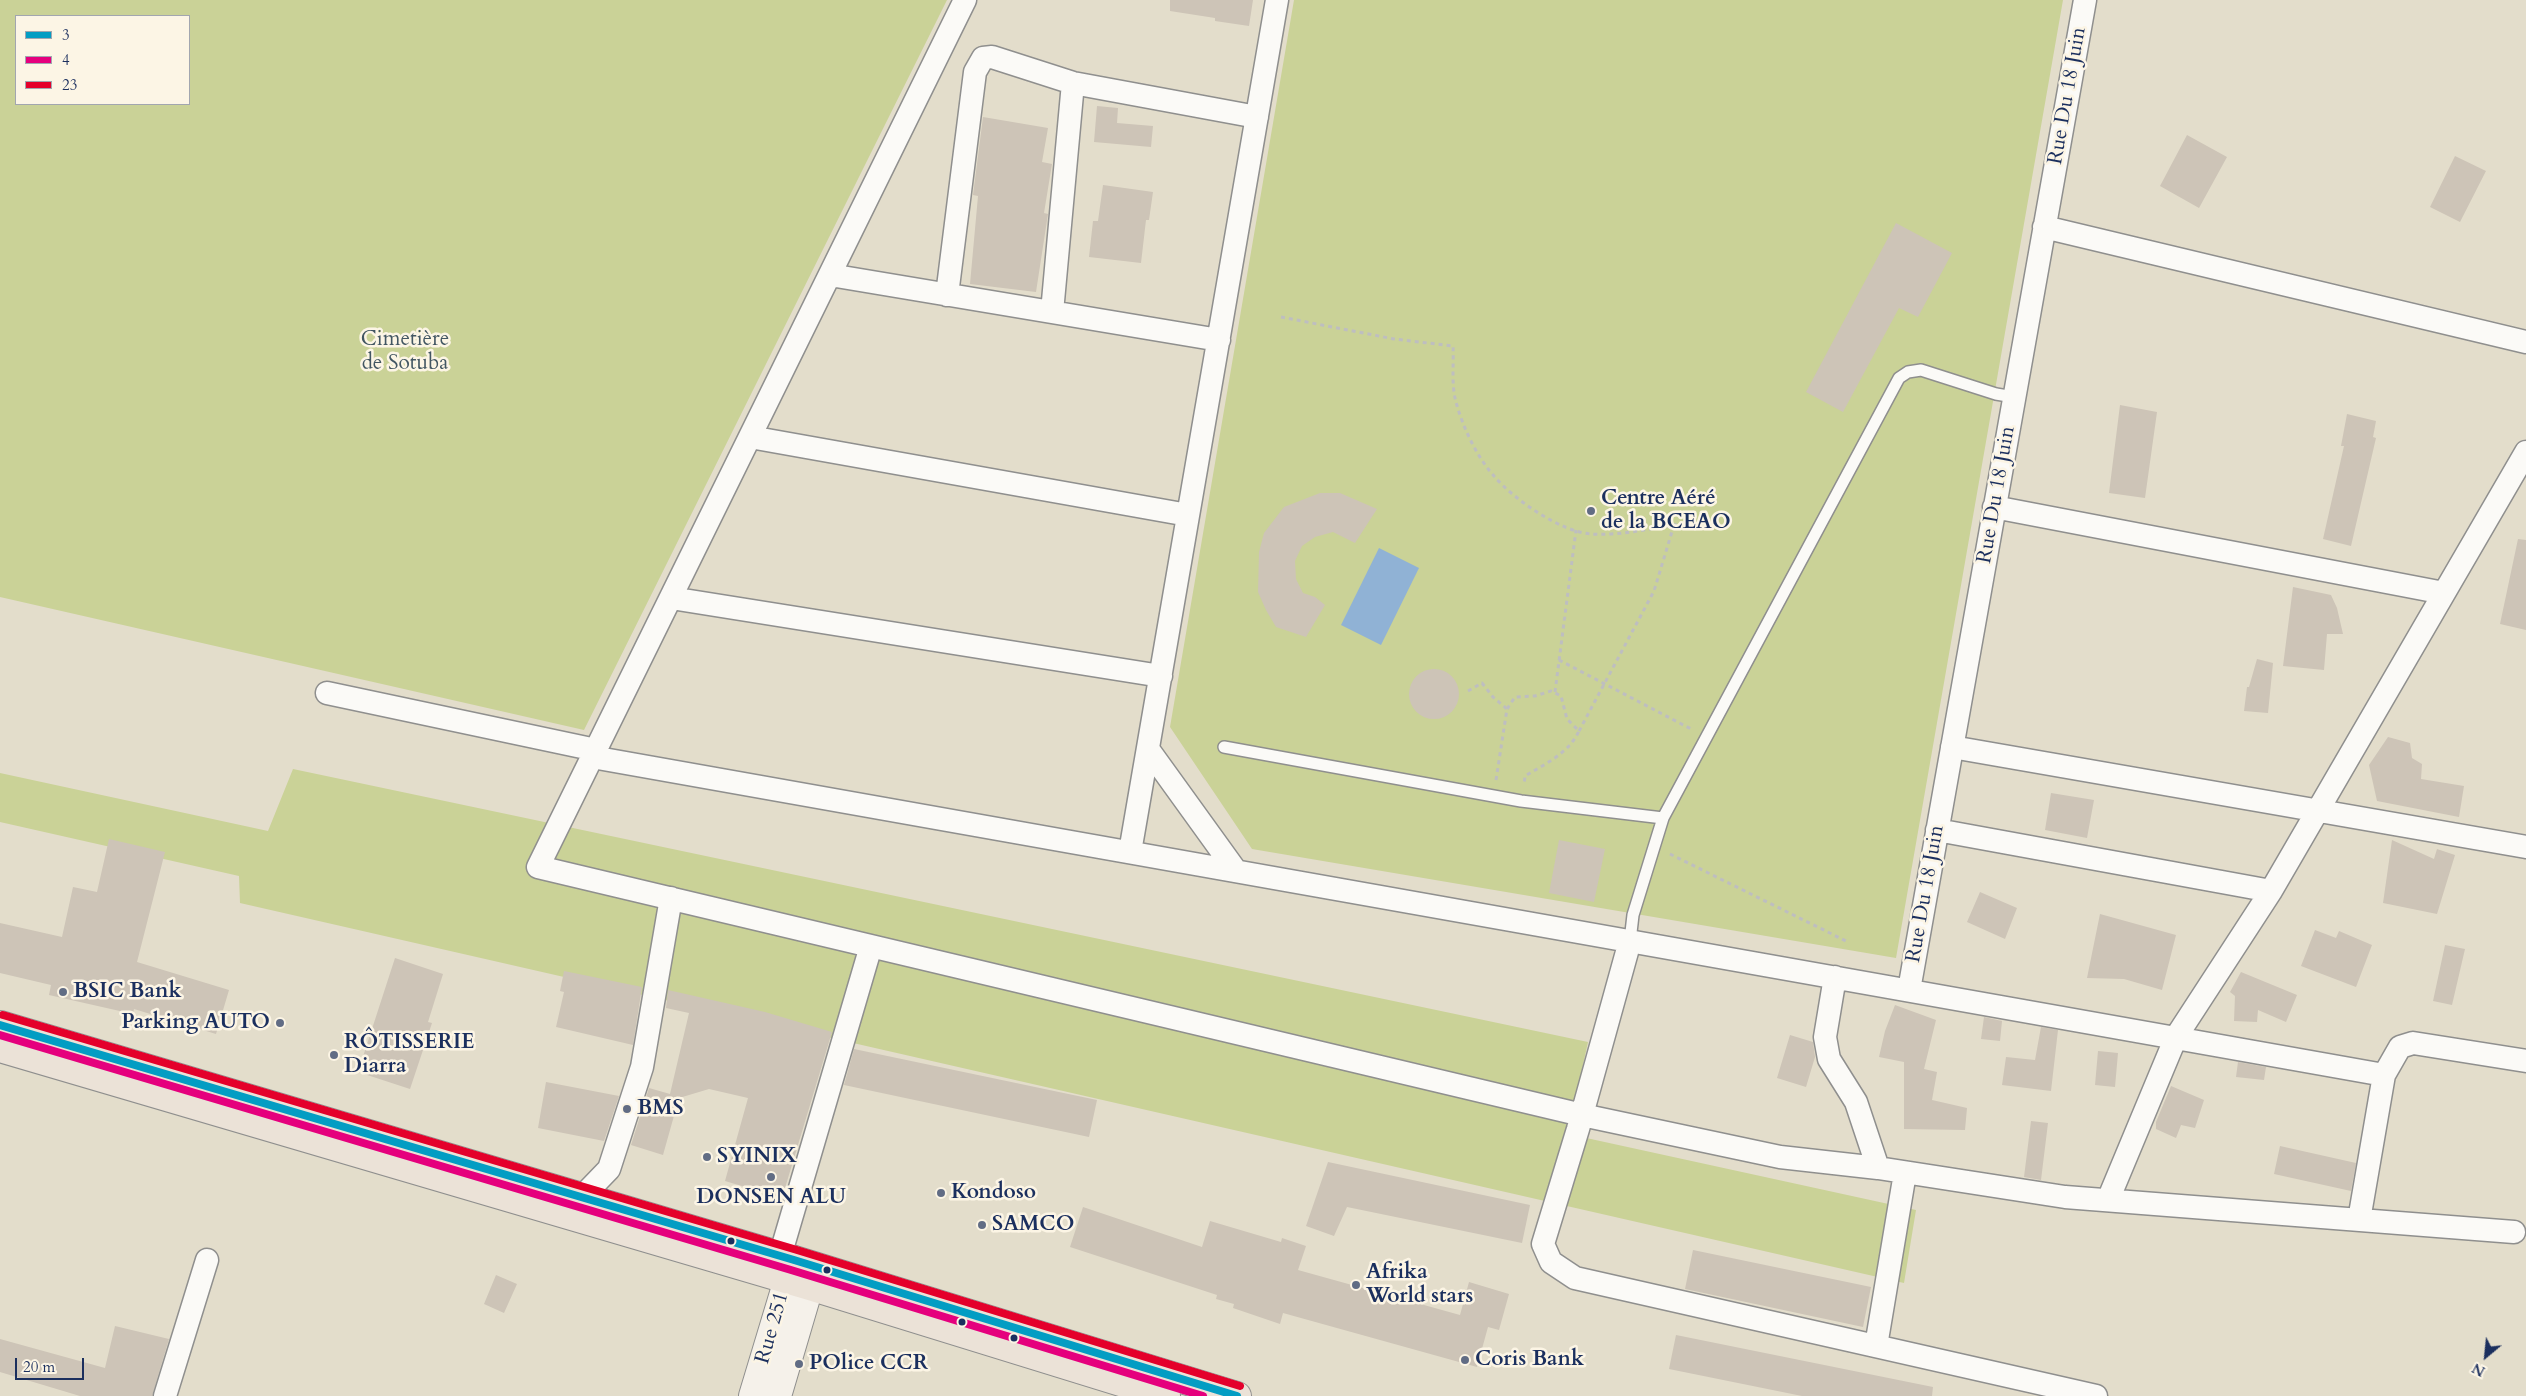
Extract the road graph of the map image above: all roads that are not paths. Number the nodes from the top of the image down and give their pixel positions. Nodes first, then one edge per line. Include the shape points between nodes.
1 (965, 0) edge
2 (1277, 0) edge
3 (2085, 0) edge
4 (1073, 83) junction
5 (1257, 118) junction
6 (2044, 227) junction
7 (830, 275) junction
8 (947, 295) junction
9 (1052, 312) junction
10 (1218, 340) junction
11 (2526, 342) edge
12 (2014, 397) junction
13 (750, 437) junction
14 (2526, 452) edge
15 (1994, 507) junction
16 (1188, 515) junction
17 (2444, 593) junction
18 (671, 598) junction
19 (1161, 676) junction
20 (327, 693) dead end
21 (1224, 747) dead end
22 (1952, 747) junction
23 (1148, 749) junction
24 (594, 754) junction
25 (2318, 811) junction
26 (1663, 818) junction
27 (1937, 830) junction
28 (2526, 847) edge
29 (1130, 852) junction
30 (1236, 871) junction
31 (2271, 890) junction
32 (670, 898) junction
33 (1630, 941) junction
34 (871, 946) junction
35 (1835, 977) junction
36 (1909, 990) junction
37 (0, 1025) edge
38 (2176, 1037) junction
39 (0, 1048) edge
40 (2526, 1061) edge
41 (2384, 1075) junction
42 (1582, 1115) junction
43 (1878, 1168) junction
44 (1905, 1173) junction
45 (581, 1198) junction
46 (2108, 1200) junction
47 (2359, 1220) junction
48 (2514, 1232) dead end
49 (207, 1260) dead end
50 (797, 1270) junction
51 (1876, 1346) junction
52 (165, 1396) edge
53 (753, 1396) edge
54 (777, 1396) edge
55 (1166, 1396) edge
56 (1236, 1396) edge
57 (2096, 1396) edge

1 - 7 street
2 - 5 street
3 - 6 street, Rue Du 18 Juin
4 - 5 street
4 - 8 street via 992,57 983,58 975,72
4 - 9 street
5 - 10 street
6 - 11 street
6 - 12 street, Rue Du 18 Juin
7 - 8 street
7 - 13 street
8 - 9 street
9 - 10 street
10 - 16 street
12 - 15 street, Rue Du 18 Juin
12 - 26 lane via 1921,370 1908,372 1899,378
13 - 16 street
13 - 18 street
14 - 17 street
15 - 17 street
15 - 22 street, Rue Du 18 Juin
16 - 19 street
17 - 25 street
18 - 19 street
18 - 24 street
19 - 23 street
20 - 24 street
21 - 26 lane via 1521,801
22 - 25 street
22 - 27 street, Rue Du 18 Juin
23 - 29 street
23 - 30 street
24 - 29 street
24 - 32 street via 538,867
25 - 28 street
25 - 31 street
26 - 33 lane via 1633,915
27 - 31 street
27 - 36 street, Rue Du 18 Juin
29 - 30 street
30 - 33 street
31 - 38 street
32 - 34 street
32 - 45 street via 642,1067 610,1169
33 - 35 street
33 - 42 street
34 - 42 street
34 - 50 street
35 - 36 street
35 - 43 street via 1825,1037 1829,1059 1856,1102
36 - 38 street
37 - 45 main road
38 - 41 street
38 - 46 street
39 - 50 main road
40 - 41 street via 2406,1043 2400,1047
41 - 47 street
42 - 43 street via 1780,1157
42 - 51 street via 1543,1244 1551,1262 1575,1278
43 - 44 street
44 - 46 street via 2065,1197
44 - 51 street
45 - 50 main road
46 - 47 street
47 - 48 street
49 - 52 street
50 - 53 main road, Rue 251
50 - 54 main road, Rue 251
50 - 55 main road
50 - 56 main road
51 - 57 street

